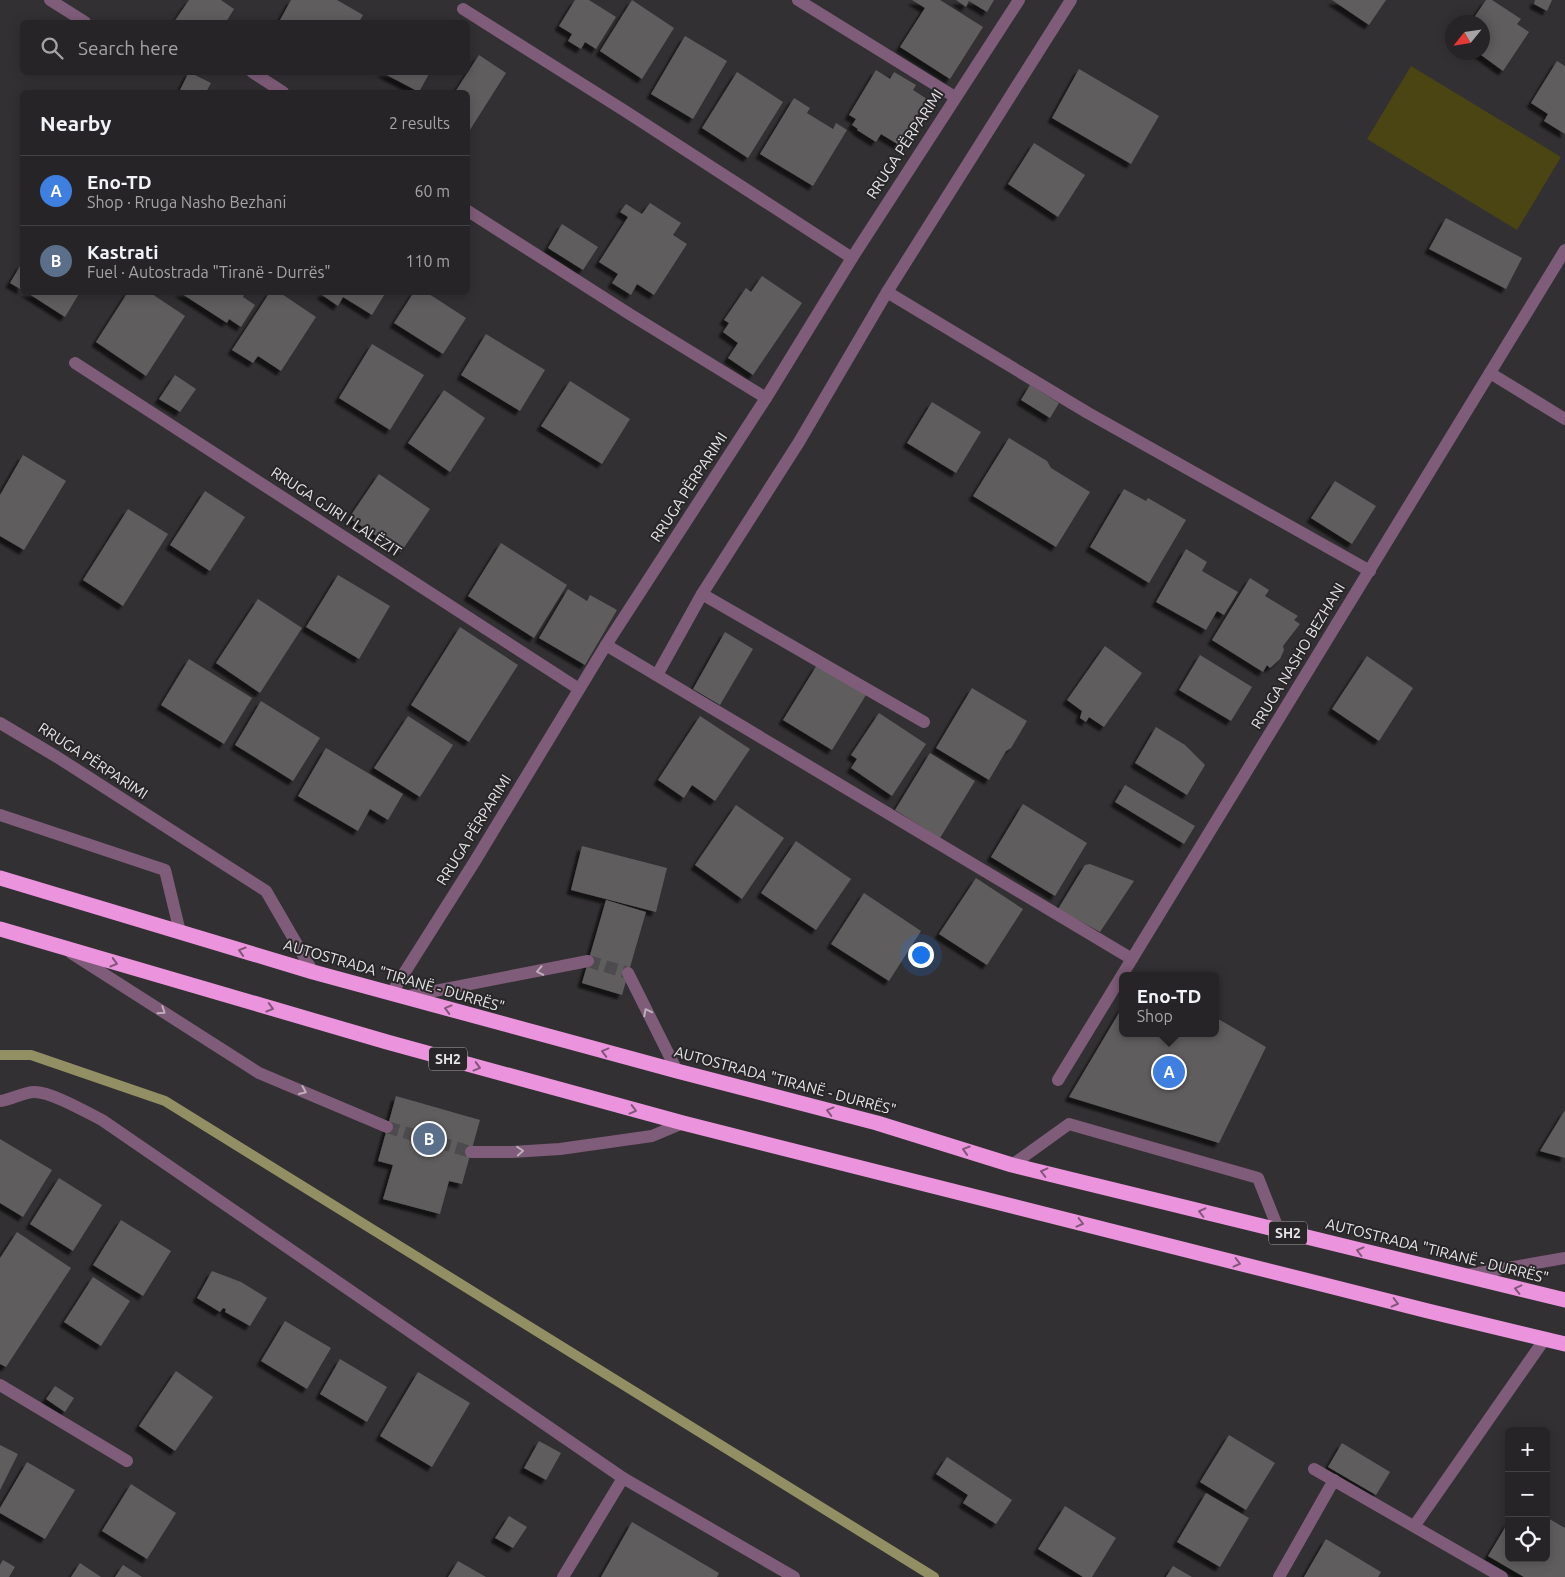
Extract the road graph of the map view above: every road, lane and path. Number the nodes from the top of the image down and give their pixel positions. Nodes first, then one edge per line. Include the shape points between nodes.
1 (50, 0) edge
2 (798, 0) edge
3 (1019, 0) edge
4 (1071, 0) edge
5 (463, 9) dead end
6 (82, 20) edge
7 (257, 75) edge
8 (280, 90) edge
9 (955, 97) junction
10 (470, 212) edge
11 (1565, 250) edge
12 (852, 258) junction
13 (887, 292) junction
14 (75, 364) dead end
15 (1490, 373) junction
16 (766, 398) junction
17 (1565, 419) edge
18 (1370, 571) junction
19 (702, 594) junction
20 (606, 645) junction
21 (657, 675) junction
22 (579, 689) junction
23 (0, 722) edge
24 (924, 722) dead end
25 (0, 815) edge
26 (0, 878) edge
27 (0, 929) edge
28 (180, 932) junction
29 (62, 948) junction
30 (1132, 959) junction
31 (588, 961) tunnel mouth
32 (313, 972) junction
33 (1124, 972) edge
34 (628, 973) dead end
35 (1119, 980) edge
36 (397, 995) junction
37 (677, 1071) junction
38 (1058, 1080) dead end
39 (0, 1101) edge
40 (683, 1123) junction
41 (387, 1127) tunnel mouth
42 (471, 1152) tunnel mouth
43 (1012, 1164) junction
44 (1279, 1231) junction
45 (1565, 1258) edge
46 (1462, 1276) junction
47 (1565, 1300) edge
48 (1544, 1340) junction
49 (1565, 1344) edge
50 (0, 1385) edge
51 (127, 1461) dead end
52 (1314, 1469) dead end
53 (623, 1478) junction
54 (1334, 1480) junction
55 (1415, 1525) junction
56 (563, 1577) edge
57 (794, 1577) edge
58 (1279, 1577) edge
59 (1502, 1577) edge

1 - 6 street
2 - 9 street
3 - 9 street, RRUGA PËRPARIMI
4 - 13 street
5 - 12 street
7 - 8 street
9 - 12 street, RRUGA PËRPARIMI
10 - 16 street
11 - 15 street, RRUGA NASHO BEZHANI
12 - 16 street, RRUGA PËRPARIMI
13 - 18 street via 1088,413
13 - 19 street via 799,442
14 - 22 street, RRUGA GJIRI I LALËZIT
15 - 17 street
15 - 18 street, RRUGA NASHO BEZHANI
16 - 20 street, RRUGA PËRPARIMI
18 - 30 street, RRUGA NASHO BEZHANI
19 - 21 street
19 - 24 street
20 - 21 street
20 - 22 street, RRUGA PËRPARIMI
21 - 30 street
22 - 36 street, RRUGA PËRPARIMI
23 - 32 street, RRUGA PËRPARIMI via 266,890
25 - 28 street via 166,870
26 - 28 highway, AUTOSTRADA "TIRANË - DURRËS" / SH2
27 - 29 highway, SH2
32 -> 28 highway, AUTOSTRADA "TIRANË - DURRËS" / SH2
29 -> 40 highway, SH2 via 386,1042
29 -> 41 street via 259,1073
30 - 33 street, RRUGA NASHO BEZHANI
31 -> 36 street
32 - 36 highway, AUTOSTRADA "TIRANË - DURRËS" / SH2
37 -> 34 street
35 - 38 street, RRUGA NASHO BEZHANI
37 -> 36 highway, AUTOSTRADA "TIRANË - DURRËS" / SH2
43 -> 37 highway, AUTOSTRADA "TIRANË - DURRËS" / SH2 via 877,1123
39 - 53 street via 33,1092 74,1105 102,1120
42 -> 40 street via 560,1149 652,1136
40 -> 48 highway, SH2
44 -> 43 highway, AUTOSTRADA "TIRANË - DURRËS" / SH2
43 - 44 street via 1069,1124 1258,1178
46 -> 44 highway, AUTOSTRADA "TIRANË - DURRËS" / SH2
45 - 46 street
47 -> 46 highway, AUTOSTRADA "TIRANË - DURRËS" / SH2
48 - 49 highway, SH2
48 - 55 street
50 - 51 street
52 - 54 street
53 - 56 street
53 - 57 street
54 - 55 street
54 - 58 street
55 - 59 street

